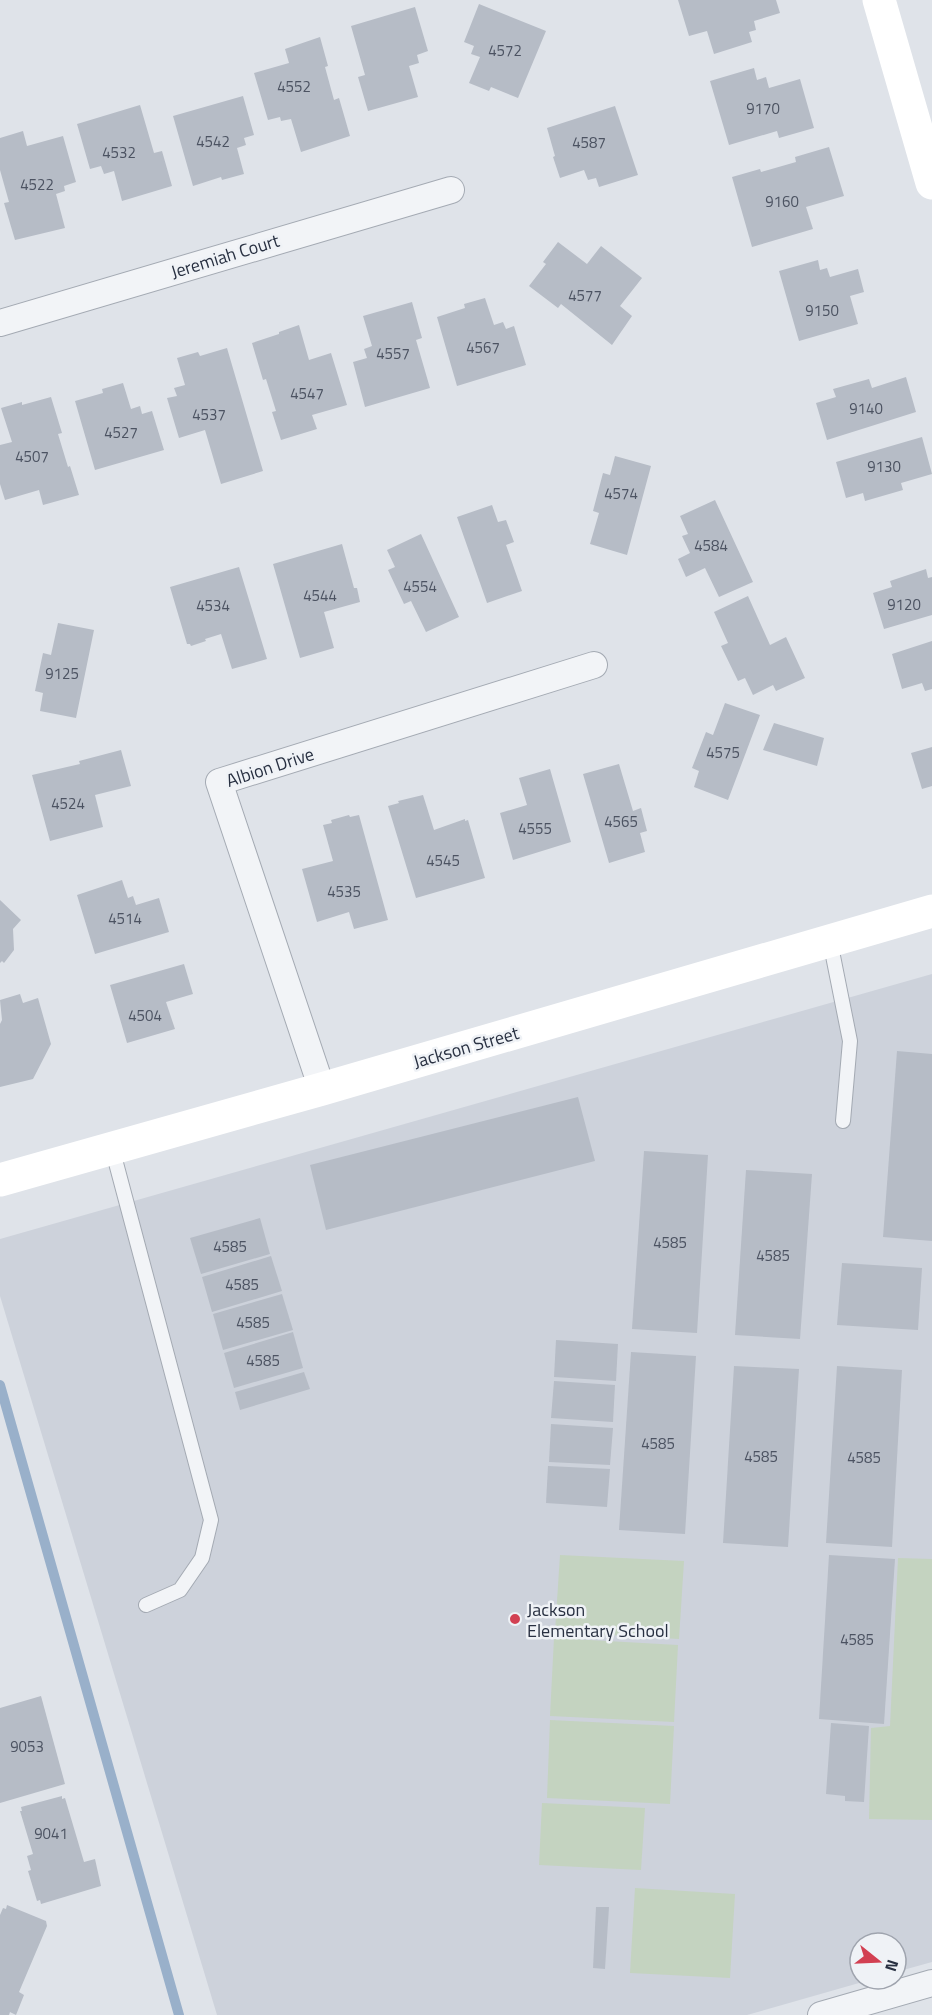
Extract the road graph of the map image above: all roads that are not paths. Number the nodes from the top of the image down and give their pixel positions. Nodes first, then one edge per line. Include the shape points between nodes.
1 (879, 0) edge
2 (932, 183) edge
3 (450, 190) dead end
4 (0, 323) edge
5 (594, 665) dead end
6 (932, 911) edge
7 (830, 941) junction
8 (322, 1089) junction
9 (843, 1121) dead end
10 (112, 1148) junction
11 (0, 1180) edge
12 (146, 1605) dead end
13 (932, 1983) edge
14 (820, 2015) edge

1 - 2 main road
3 - 4 street, Jeremiah Court
5 - 8 street, Albion Drive via 219,782
6 - 7 main road, Jackson Street
7 - 8 main road, Jackson Street
7 - 9 lane via 850,1041
8 - 10 main road, Jackson Street
10 - 11 main road, Jackson Street
10 - 12 lane via 211,1520 202,1558 180,1590
13 - 14 street

